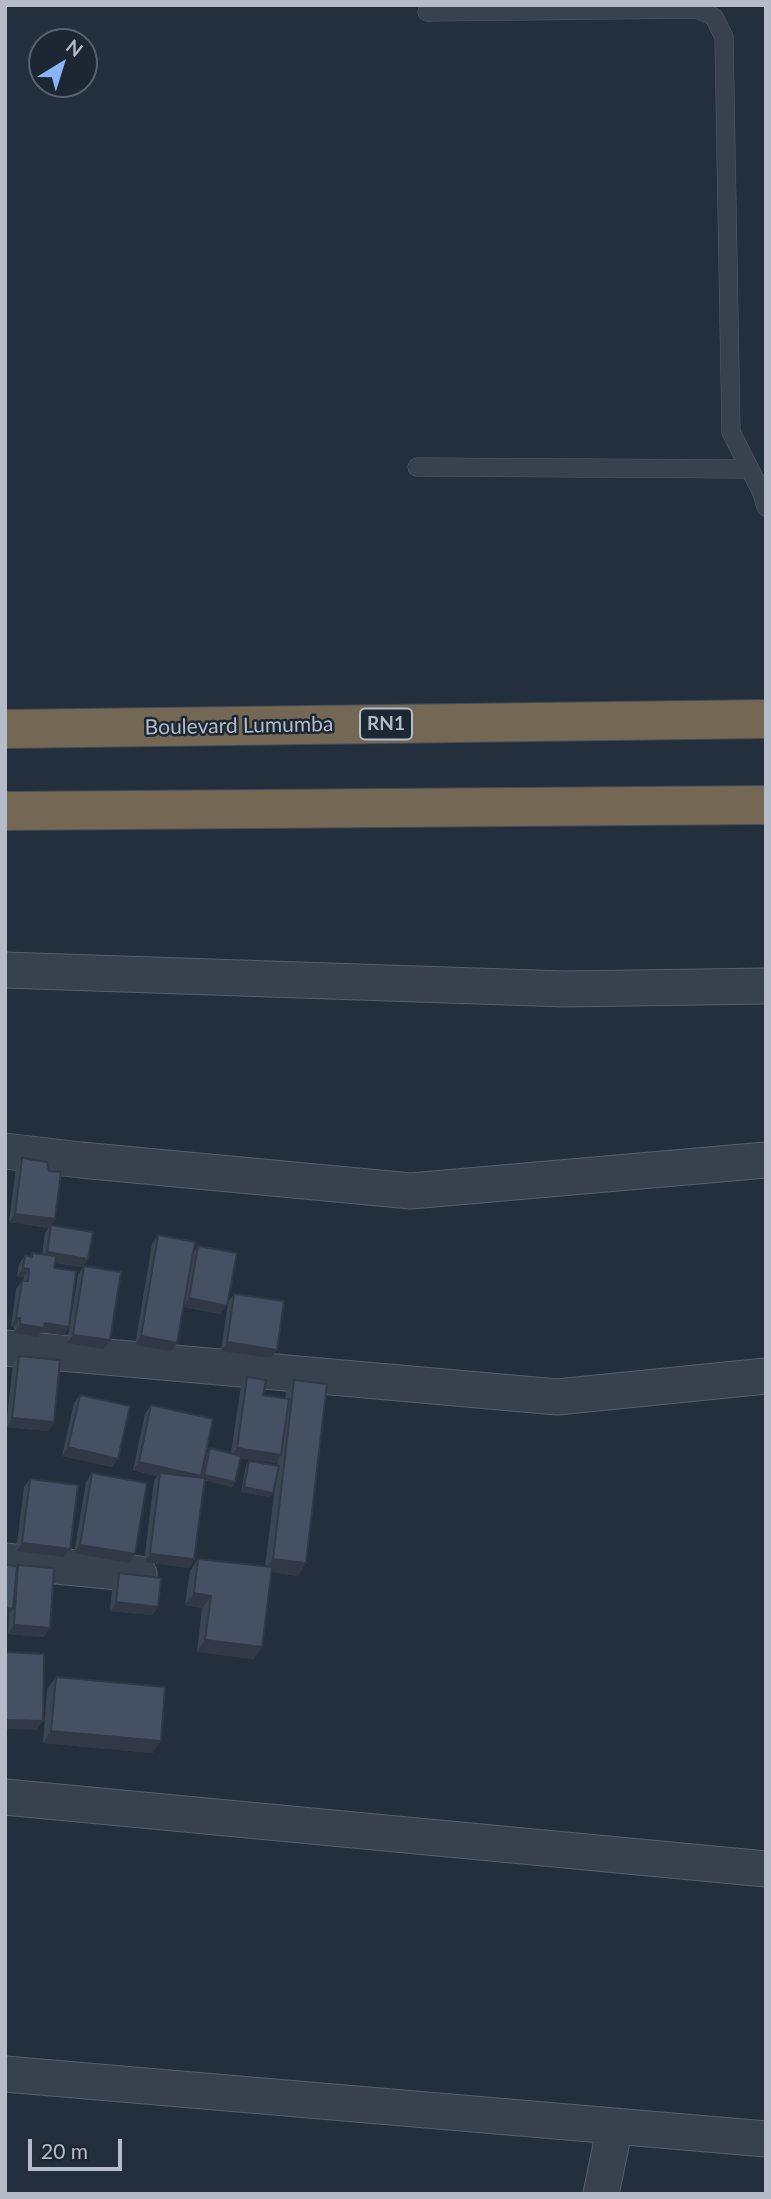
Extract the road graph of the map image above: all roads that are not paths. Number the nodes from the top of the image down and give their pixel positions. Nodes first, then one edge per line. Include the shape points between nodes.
1 (427, 12) dead end
2 (417, 467) dead end
3 (750, 469) junction
4 (766, 507) edge
5 (766, 719) edge
6 (5, 729) edge
7 (766, 805) edge
8 (5, 811) edge
9 (5, 970) edge
10 (766, 986) edge
11 (5, 1151) edge
12 (766, 1160) edge
13 (5, 1348) edge
14 (766, 1376) edge
15 (5, 1561) edge
16 (139, 1574) edge
17 (5, 1797) edge
18 (766, 1869) edge
19 (5, 2074) edge
20 (615, 2126) junction
21 (766, 2139) edge
22 (601, 2194) edge

1 - 3 lane via 696,9 714,17 724,37 731,432
2 - 3 lane
3 - 4 lane
5 - 6 highway, Boulevard Lumumba / RN1
7 - 8 highway
9 - 10 street via 565,989
11 - 12 street via 411,1191
13 - 14 street via 557,1397
15 - 16 street
17 - 18 street
19 - 20 street
20 - 21 street
20 - 22 street

